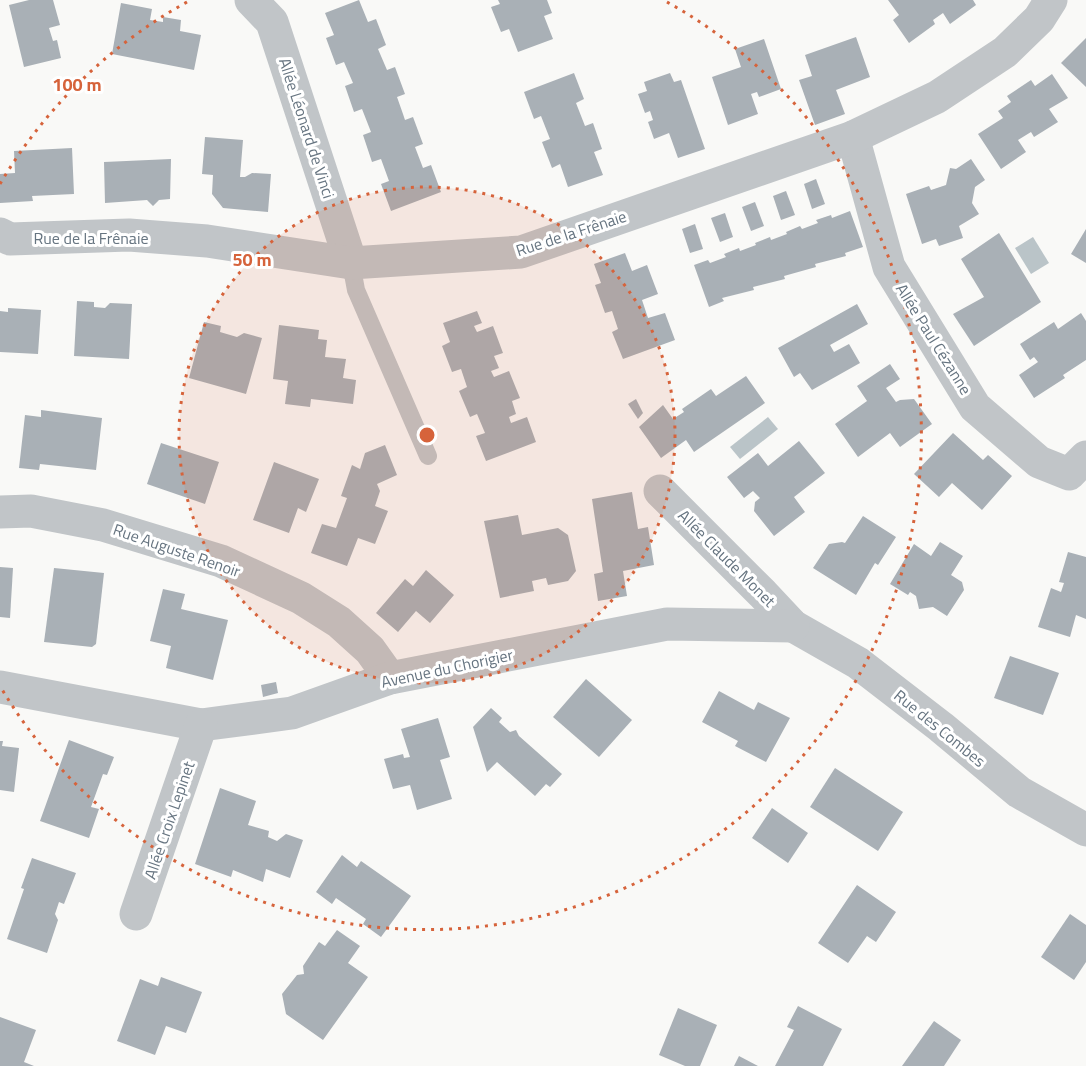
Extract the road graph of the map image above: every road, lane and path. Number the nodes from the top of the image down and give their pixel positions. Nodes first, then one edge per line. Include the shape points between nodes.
1 (251, 0) edge
2 (1051, 0) edge
3 (854, 137) junction
4 (0, 234) edge
5 (351, 262) junction
6 (428, 456) dead end
7 (1086, 457) edge
8 (660, 491) dead end
9 (0, 512) edge
10 (793, 626) junction
11 (390, 678) junction
12 (0, 687) edge
13 (201, 725) junction
14 (1086, 830) edge
15 (136, 914) dead end

1 - 5 street, Allée Léonard de Vinci via 272,22
2 - 3 street, Rue de la Frênaie via 1039,19 1005,52 937,97
3 - 5 street, Rue de la Frênaie via 521,252
3 - 7 street, Allée Paul Cézanne via 889,267 975,407 1039,462 1069,474
4 - 5 street, Rue de la Frênaie via 10,239 129,235 207,241
5 - 6 lane via 356,290
8 - 10 street, Allée Claude Monet
9 - 11 street, Rue Auguste Renoir via 31,511 103,525 221,561 301,598 339,622 370,650
10 - 11 street, Avenue du Chorigier via 667,624
10 - 14 street, Rue des Combes via 858,663 1019,792
11 - 13 street, Avenue du Chorigier via 292,713
12 - 13 street, Avenue du Chorigier
13 - 15 street, Allée Croix Lepinet

